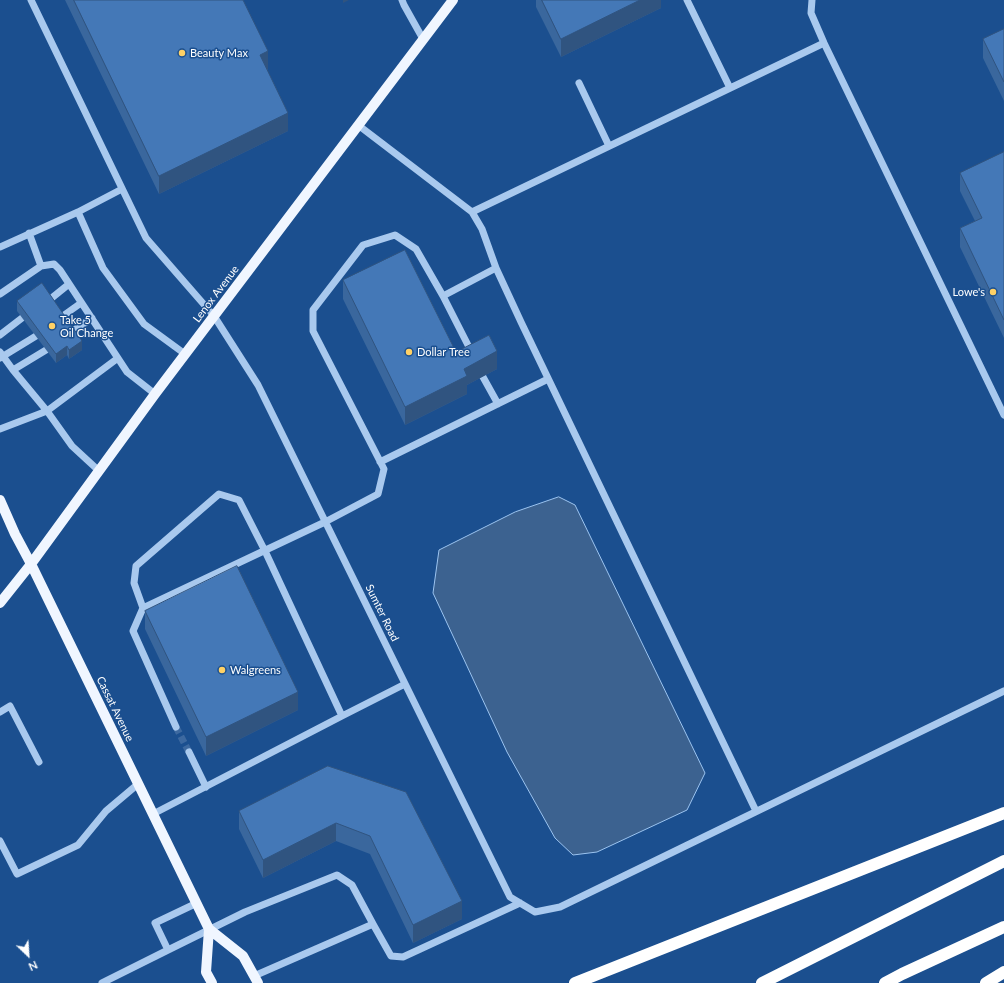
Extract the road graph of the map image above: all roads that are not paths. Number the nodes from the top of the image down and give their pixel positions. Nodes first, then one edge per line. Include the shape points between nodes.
1 (31, 0) edge
2 (402, 0) edge
3 (453, 0) edge
4 (687, 0) edge
5 (812, 0) edge
6 (423, 39) junction
7 (824, 43) junction
8 (579, 83) dead end
9 (730, 88) junction
10 (358, 125) junction
11 (609, 146) junction
12 (122, 189) junction
13 (78, 212) junction
14 (472, 212) junction
15 (29, 233) junction
16 (0, 247) edge
17 (41, 266) junction
18 (496, 268) junction
19 (69, 284) junction
20 (0, 294) edge
21 (443, 296) junction
22 (48, 301) edge
23 (81, 302) junction
24 (214, 316) junction
25 (22, 318) edge
26 (60, 318) edge
27 (92, 318) junction
28 (70, 333) edge
29 (0, 335) edge
30 (36, 336) edge
31 (46, 350) edge
32 (185, 354) junction
33 (1, 356) edge
34 (118, 358) junction
35 (476, 360) edge
36 (13, 370) junction
37 (483, 376) edge
38 (548, 379) junction
39 (155, 394) junction
40 (498, 404) junction
41 (47, 411) junction
42 (1004, 415) edge
43 (0, 430) edge
44 (380, 462) junction
45 (98, 470) junction
46 (0, 500) edge
47 (325, 522) junction
48 (265, 551) junction
49 (31, 564) junction
50 (0, 603) edge
51 (143, 608) junction
52 (405, 684) junction
53 (1004, 691) edge
54 (0, 712) edge
55 (342, 716) junction
56 (176, 727) tunnel mouth
57 (189, 752) tunnel mouth
58 (39, 762) dead end
59 (138, 784) junction
60 (206, 787) junction
61 (756, 811) junction
62 (1004, 813) edge
63 (153, 814) junction
64 (0, 841) edge
65 (1004, 861) edge
66 (197, 903) junction
67 (520, 903) junction
68 (373, 924) junction
69 (1004, 927) edge
70 (209, 929) junction
71 (168, 950) junction
72 (1004, 972) edge
73 (256, 979) edge
74 (102, 983) edge
75 (212, 983) edge
76 (575, 983) edge
77 (762, 983) edge
78 (885, 983) edge
79 (986, 983) edge

1 - 12 street, Sumter Road
2 - 6 street
3 - 6 main road, Lenox Avenue
4 - 9 street
5 - 7 street via 811,13
6 - 10 main road, Lenox Avenue
7 - 9 street
7 - 42 street
8 - 11 street
9 - 11 street
10 - 14 street
10 - 24 main road, Lenox Avenue
11 - 14 street
12 - 13 street
12 - 24 street, Sumter Road via 146,238
13 - 15 street
13 - 32 street via 103,268 144,324
14 - 18 street via 482,230
15 - 16 street
15 - 17 street
17 - 19 street via 54,264
17 - 20 street
18 - 21 street
18 - 38 street
19 - 22 street
19 - 23 street
21 - 35 street
21 - 44 street via 416,248 395,235 363,245 312,310 312,331
23 - 26 street
23 - 27 street
24 - 32 main road, Lenox Avenue
24 - 47 street, Sumter Road via 258,386
25 - 29 street
27 - 28 street
27 - 34 street
30 - 33 street
31 - 36 street
32 - 39 main road, Lenox Avenue
33 - 36 street
34 - 39 street via 127,372
34 - 41 street
36 - 41 street
37 - 40 street
38 - 40 street
38 - 61 street
39 - 45 main road, Lenox Avenue
40 - 44 street
41 - 43 street
41 - 45 street via 72,446
44 - 47 street via 384,469 378,494
45 - 49 main road, Lenox Avenue
46 - 49 main road, Cassat Avenue
47 - 48 street
47 - 52 street, Sumter Road
48 - 51 street
48 - 51 street via 239,500 219,494 136,566 134,583
48 - 55 street
49 - 50 main road, Lenox Avenue
49 - 59 main road, Cassat Avenue
51 - 56 street via 133,631
52 - 55 street
52 - 67 street, Sumter Road via 510,897
53 - 61 street
54 - 58 street via 10,706
55 - 60 street
57 - 60 street
59 - 63 main road, Cassat Avenue
59 - 64 street via 106,811 78,845 17,874
60 - 63 street
61 - 67 street, Sumter Road via 560,907 535,912
62 - 76 highway
63 - 66 main road, Cassat Avenue
65 - 77 highway
66 - 70 main road, Cassat Avenue
66 - 71 street via 155,923
67 - 68 street via 403,957 391,956
68 - 70 street via 352,885 337,875
68 - 73 street
69 - 78 highway
70 - 71 street
70 - 73 main road, Cassat Avenue via 243,956
70 - 75 main road, Cassat Avenue via 206,972
71 - 74 street
72 - 79 highway

